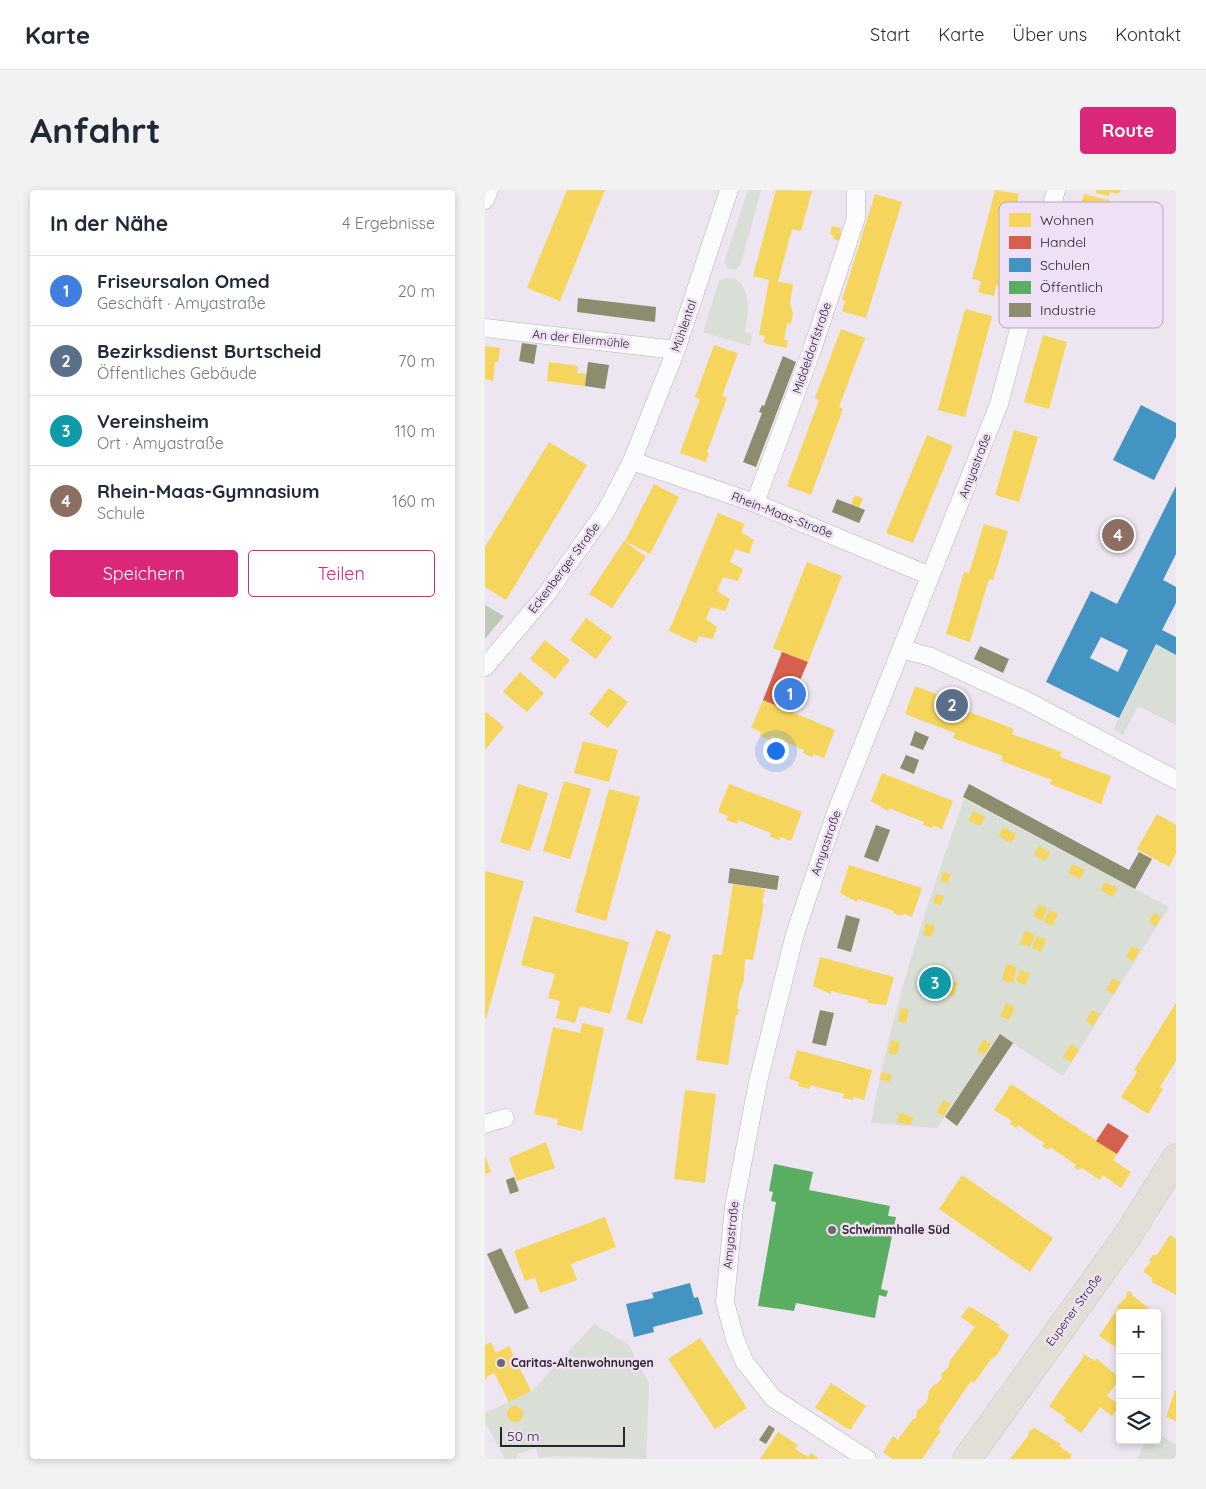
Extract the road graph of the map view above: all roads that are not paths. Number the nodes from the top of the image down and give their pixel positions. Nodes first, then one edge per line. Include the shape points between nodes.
1 (489, 190) edge
2 (729, 190) edge
3 (855, 190) edge
4 (485, 200) edge
5 (485, 328) edge
6 (1020, 328) edge
7 (676, 350) junction
8 (632, 461) junction
9 (755, 503) junction
10 (930, 576) junction
11 (902, 648) junction
12 (485, 667) edge
13 (1176, 780) edge
14 (505, 1118) dead end
15 (485, 1124) edge
16 (1176, 1158) edge
17 (867, 1459) edge
18 (967, 1459) edge

1 - 4 street
2 - 7 street, Mühlental
3 - 9 street, Middeldorfstraße via 855,218 813,347
5 - 7 street, An der Ellermühle
6 - 10 street, Amyastraße via 999,404
7 - 8 street, Mühlental
8 - 9 street, Rhein-Maas-Straße
8 - 12 street, Eckenberger Straße via 606,511 573,558
9 - 10 street, Rhein-Maas-Straße
10 - 11 street, Amyastraße
11 - 13 street via 931,657 1027,701
11 - 17 street, Amyastraße via 835,815 795,934 735,1198 725,1302 744,1360 773,1398
14 - 15 street
16 - 18 main road, Eupener Straße via 1128,1235

